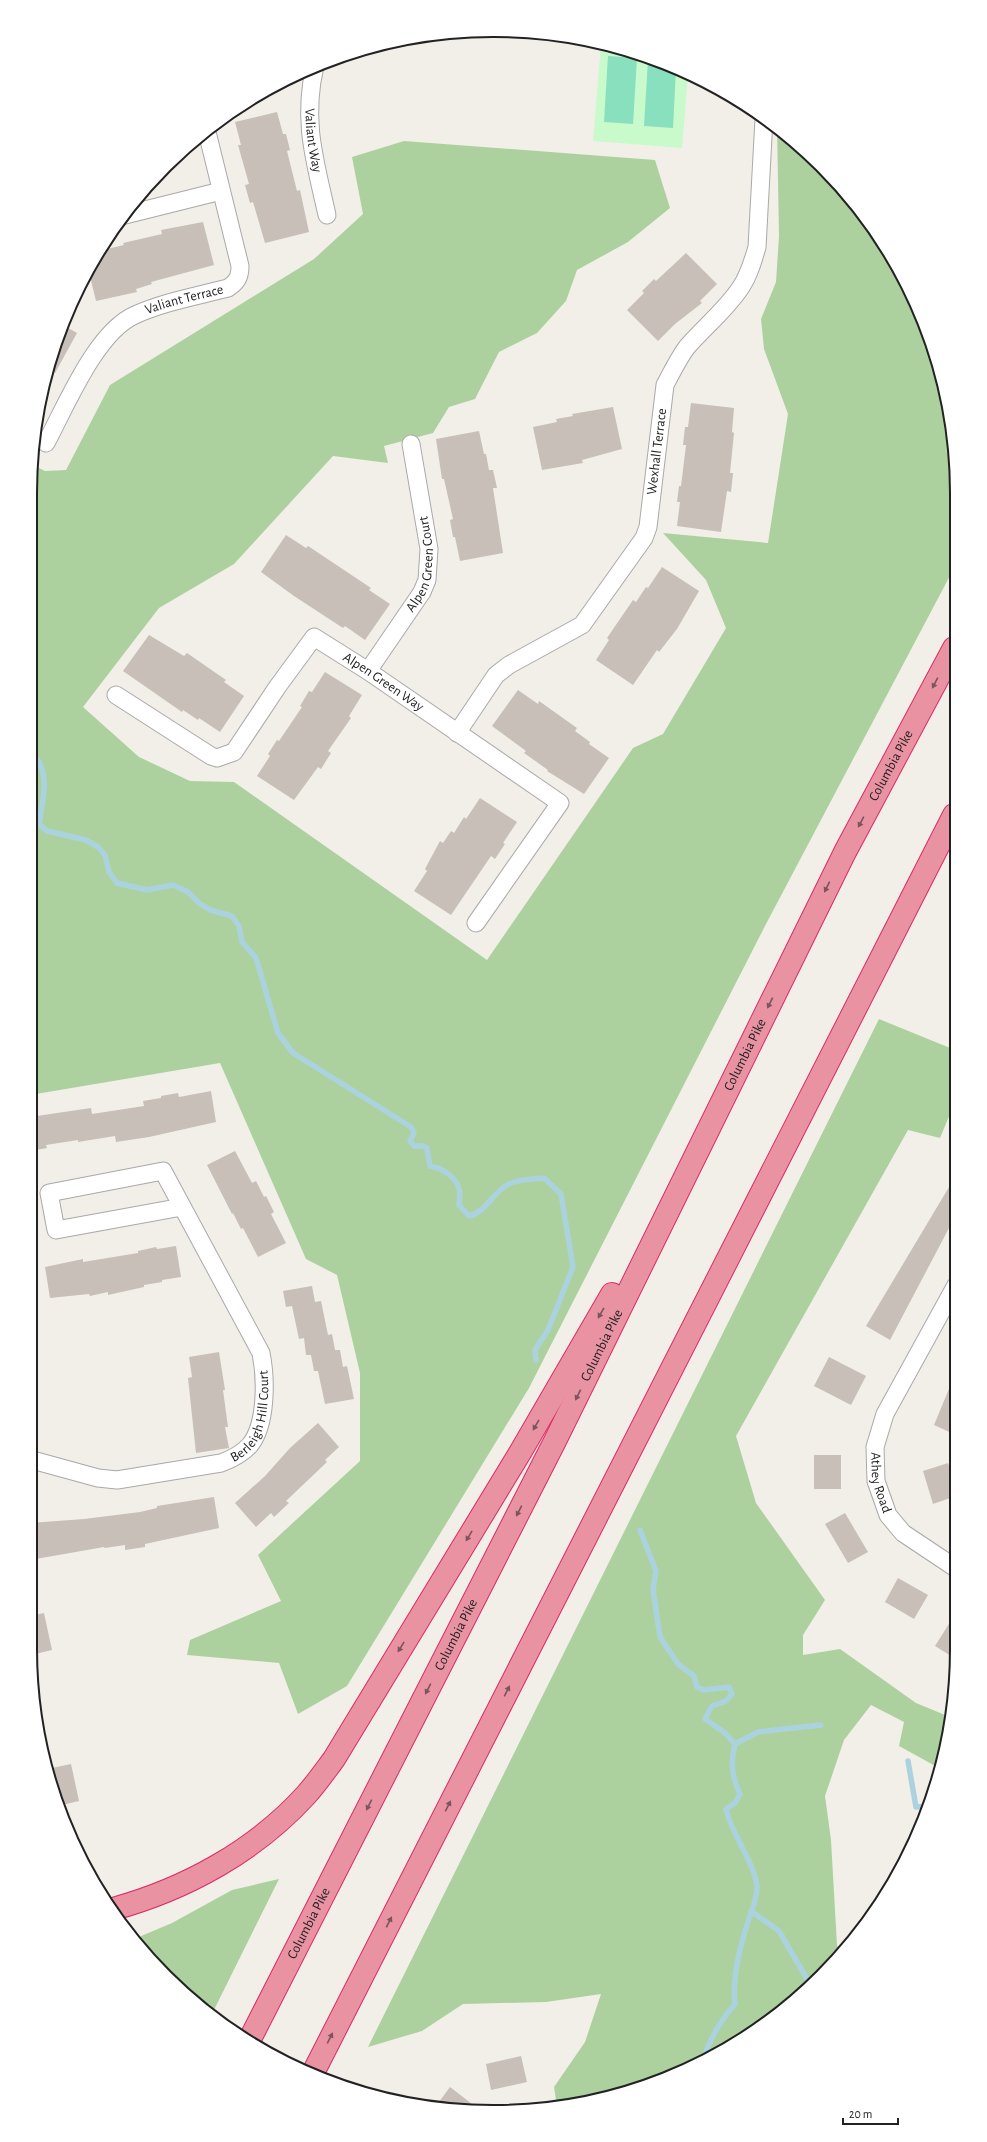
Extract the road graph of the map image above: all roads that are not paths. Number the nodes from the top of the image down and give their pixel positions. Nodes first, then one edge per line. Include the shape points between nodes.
1 (314, 74) edge
2 (764, 126) edge
3 (208, 137) edge
4 (221, 191) junction
5 (133, 213) edge
6 (327, 215) dead end
7 (46, 443) dead end
8 (411, 444) dead end
9 (950, 655) edge
10 (368, 671) junction
11 (116, 695) dead end
12 (456, 733) junction
13 (950, 823) edge
14 (476, 923) dead end
15 (705, 1134) junction
16 (182, 1207) junction
17 (950, 1296) edge
18 (37, 1461) edge
19 (950, 1564) edge
20 (118, 1908) edge
21 (252, 2036) edge
22 (315, 2068) edge

1 - 6 street, Valiant Way via 309,120 310,140
2 - 12 street, Wexhall Terrace via 757,247 752,265 742,286 687,348 665,385 648,527 644,538 582,625 496,675
3 - 4 street, Valiant Terrace
4 - 5 street
4 - 7 street, Valiant Terrace via 240,266 236,282 228,288 159,306 133,316 114,330 98,346
8 - 10 street, Alpen Green Court via 429,549 427,580 422,592
9 -> 15 highway, Columbia Pike via 845,852
10 - 11 street, Alpen Green Way via 314,637 234,752 217,758
10 - 12 street, Alpen Green Way
12 - 14 street, Alpen Green Way via 560,803
22 -> 13 highway
15 -> 20 highway via 521,1451 334,1758 307,1794 286,1816 228,1860 191,1881
15 -> 21 highway, Columbia Pike via 555,1441
16 - 16 street, Berleigh Hill Court via 163,1170 49,1193 56,1230
16 - 18 street, Berleigh Hill Court via 261,1353 265,1393 258,1430 250,1445 237,1456 221,1463 117,1480 98,1478
17 - 19 street, Athey Road via 884,1414 875,1447 876,1481 888,1515 903,1533

